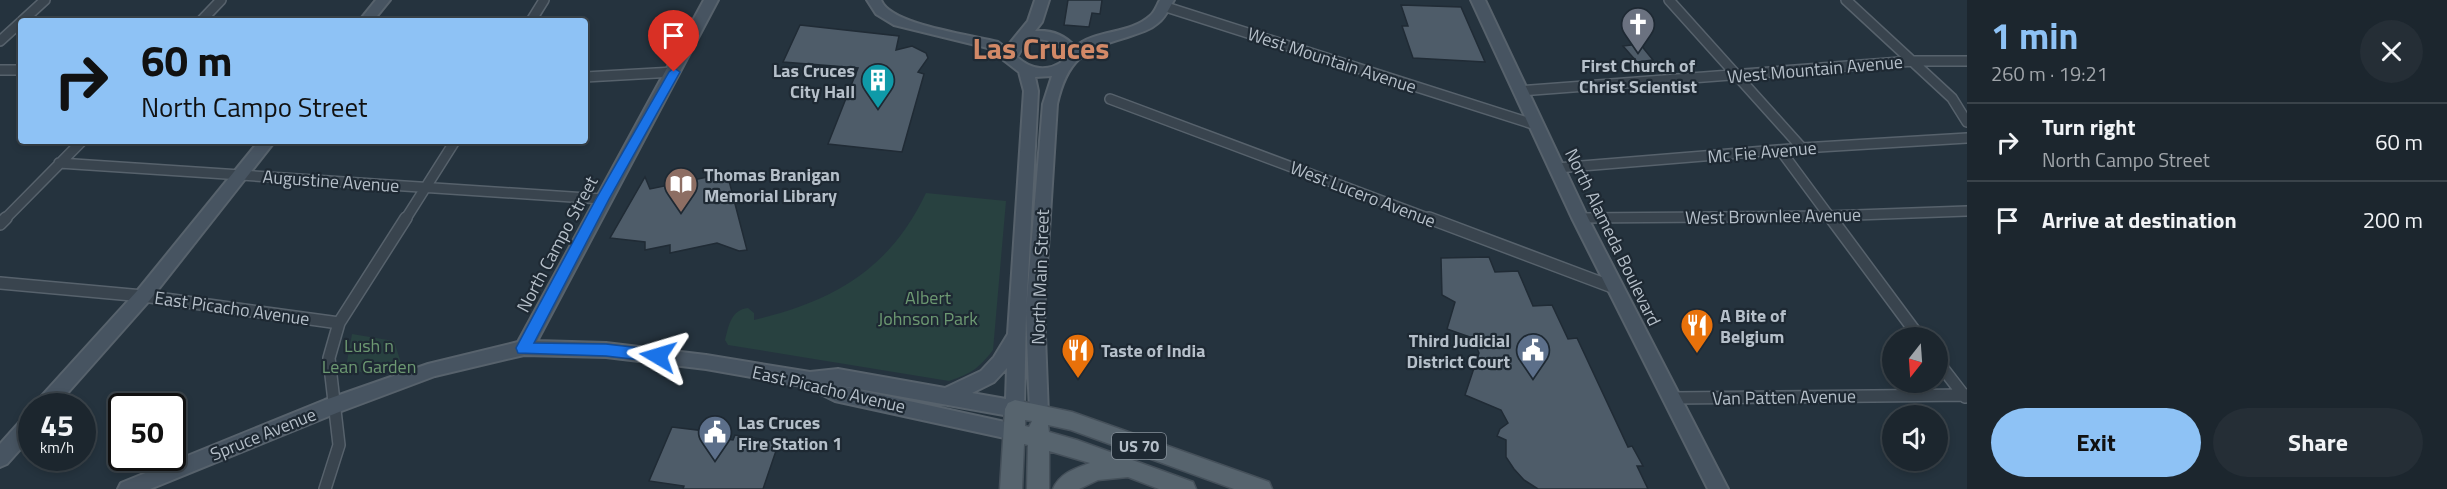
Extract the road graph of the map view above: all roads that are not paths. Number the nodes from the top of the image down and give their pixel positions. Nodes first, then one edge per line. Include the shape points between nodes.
1 (45, 0) edge
2 (221, 0) edge
3 (383, 0) edge
4 (544, 0) edge
5 (711, 0) edge
6 (874, 0) edge
7 (884, 0) edge
8 (1042, 0) edge
9 (1478, 0) edge
10 (1669, 0) edge
11 (1846, 0) edge
12 (1165, 3) edge
13 (24, 18) edge
14 (204, 18) edge
15 (368, 18) edge
16 (533, 18) edge
17 (18, 24) edge
18 (1021, 40) junction
19 (0, 41) edge
20 (1062, 41) junction
21 (1010, 58) junction
22 (1914, 61) junction
23 (1967, 62) edge
24 (1066, 66) junction
25 (0, 70) edge
26 (18, 70) edge
27 (1026, 70) junction
28 (674, 72) junction
29 (1738, 76) junction
30 (588, 77) edge
31 (1519, 91) junction
32 (1110, 99) dead end
33 (1967, 122) edge
34 (1536, 125) junction
35 (1967, 138) edge
36 (79, 144) edge
37 (265, 144) edge
38 (453, 144) edge
39 (1802, 148) junction
40 (1781, 152) junction
41 (59, 163) junction
42 (1557, 168) junction
43 (239, 175) junction
44 (425, 186) junction
45 (602, 199) junction
46 (1967, 211) edge
47 (1828, 216) junction
48 (1580, 218) junction
49 (0, 225) edge
50 (0, 283) edge
51 (1615, 288) junction
52 (143, 296) junction
53 (339, 323) junction
54 (1912, 327) edge
55 (1016, 334) junction
56 (524, 348) junction
57 (1948, 374) edge
58 (810, 380) junction
59 (57, 393) edge
60 (1966, 397) edge
61 (943, 398) junction
62 (1673, 398) junction
63 (332, 406) junction
64 (1015, 409) junction
65 (1039, 414) junction
66 (1014, 432) junction
67 (1039, 437) junction
68 (18, 438) edge
69 (0, 458) edge
70 (1148, 474) junction
71 (128, 489) edge
72 (325, 489) edge
73 (1011, 489) edge
74 (1038, 489) edge
75 (1064, 489) edge
76 (1185, 489) edge
77 (1261, 489) edge
78 (1718, 489) edge

1 - 13 street
2 - 14 street
3 - 15 street
4 - 16 street
5 - 28 street, North Campo Street
6 - 21 street via 885,15 899,22 993,45
7 - 18 street via 894,13 918,24 990,39
8 - 18 street via 1035,22
8 - 20 street via 1048,21
9 - 31 street, North Alameda Boulevard
10 - 29 street
11 - 22 street
12 - 20 street via 1145,19 1121,30
12 - 24 street via 1161,13 1149,22 1087,45
12 - 34 street, West Mountain Avenue
17 - 19 street
18 - 20 street via 1038,35
18 - 21 street via 1011,49
20 - 24 street via 1072,52
21 - 27 street
22 - 23 street, West Mountain Avenue
22 - 29 street, West Mountain Avenue
22 - 33 street via 1952,98
24 - 27 street via 1045,73
24 - 65 street, North Main Street via 1050,104 1035,311
25 - 26 street
27 - 55 street, North Main Street via 1031,91
28 - 30 street
28 - 45 street, North Campo Street
29 - 31 street, West Mountain Avenue
29 - 39 street
31 - 34 street, North Alameda Boulevard
32 - 51 street, West Lucero Avenue
34 - 42 street, North Alameda Boulevard
35 - 39 street, Mc Fie Avenue
36 - 41 street
37 - 43 street
38 - 44 street
39 - 40 street, Mc Fie Avenue
40 - 42 street, Mc Fie Avenue
40 - 47 street
41 - 43 street, Augustine Avenue
41 - 49 street
42 - 48 street, North Alameda Boulevard
43 - 44 street, Augustine Avenue
43 - 52 street
44 - 45 street, Augustine Avenue
44 - 53 street
45 - 56 street, North Campo Street
46 - 47 street, West Brownlee Avenue
47 - 48 street, West Brownlee Avenue
47 - 54 street
48 - 51 street, North Alameda Boulevard
50 - 52 street, East Picacho Avenue
51 - 62 street, North Alameda Boulevard
52 - 53 street, East Picacho Avenue
52 - 59 street
53 - 63 street via 328,358
55 - 61 street via 991,376
55 - 64 street, North Main Street
56 - 58 street, East Picacho Avenue via 606,350
56 - 63 street, East Picacho Avenue via 434,369
57 - 60 street
58 - 61 street via 838,377
58 - 66 street, East Picacho Avenue via 835,393
60 - 62 street, Van Patten Avenue
61 - 64 street
62 - 78 street, North Alameda Boulevard
63 - 71 street, Spruce Avenue
63 - 72 street via 339,446
64 - 65 main road, US 70
64 - 66 main road, North Main Street
65 - 67 main road, North Main Street
65 - 77 main road, US 70 via 1072,421
66 - 67 main road, East Picacho Avenue
66 - 73 main road, North Main Street
67 - 70 main road, East Picacho Avenue
67 - 74 main road, North Main Street
68 - 69 street
70 - 75 main road via 1108,468 1071,479
70 - 76 main road, US 70

